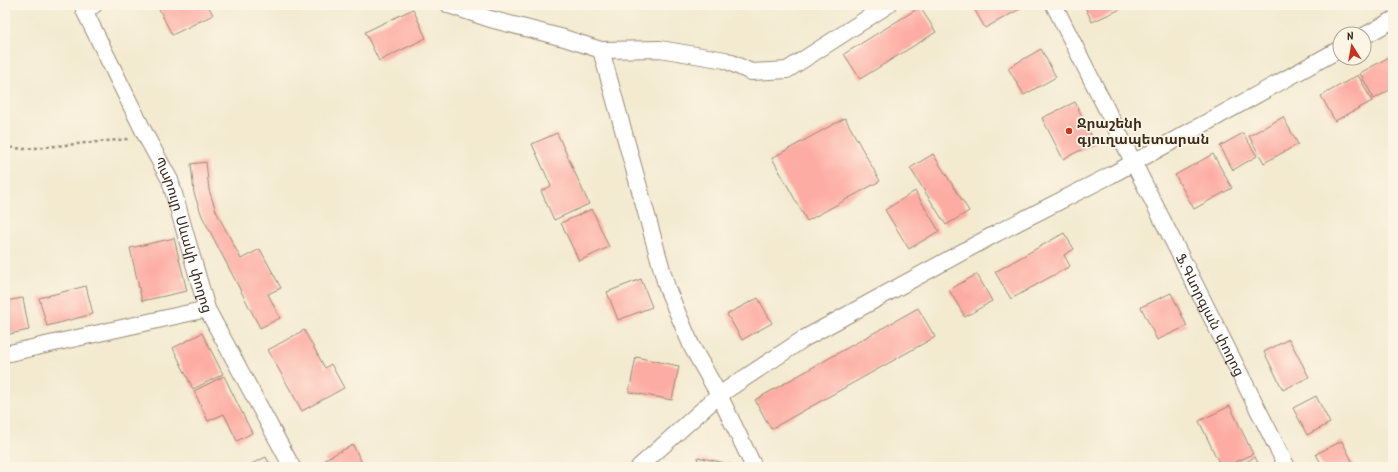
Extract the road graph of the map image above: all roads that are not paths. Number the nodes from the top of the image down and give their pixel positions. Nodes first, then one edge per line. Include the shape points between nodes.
1 (94, 5) edge
2 (449, 5) edge
3 (888, 5) edge
4 (1054, 5) edge
5 (1393, 20) edge
6 (1372, 32) edge
7 (601, 50) junction
8 (1332, 53) edge
9 (1133, 163) junction
10 (207, 309) junction
11 (5, 354) edge
12 (719, 395) junction
13 (292, 467) edge
14 (639, 467) edge
15 (754, 467) edge
16 (1286, 467) edge

1 - 10 street, Պարույր Սևակի փողոց via 84,10 170,180
2 - 7 street
3 - 7 street via 787,70 751,72 725,60 660,49
4 - 9 street, Ֆ.Գևորգյան փողոց
5 - 6 street
7 - 12 street via 667,288 692,347
8 - 9 street
9 - 12 street via 997,233 805,338
9 - 16 street, Ֆ.Գևորգյան փողոց
10 - 11 street
10 - 13 street, Պարույր Սևակի փողոց
12 - 14 street
12 - 15 street

